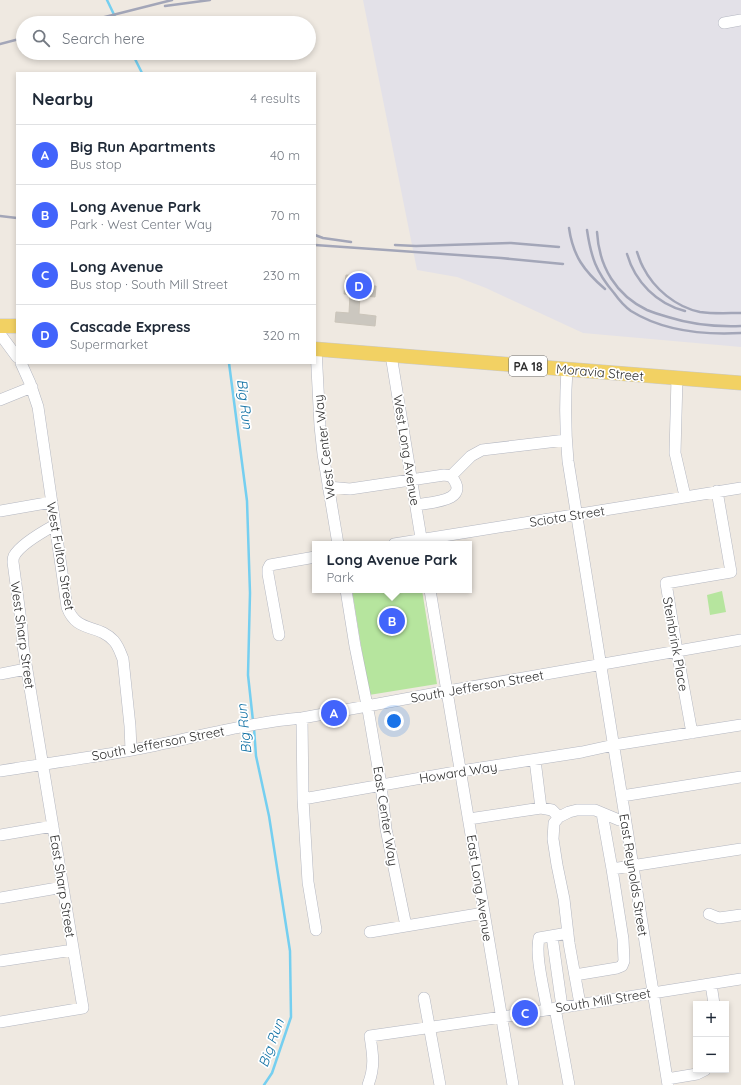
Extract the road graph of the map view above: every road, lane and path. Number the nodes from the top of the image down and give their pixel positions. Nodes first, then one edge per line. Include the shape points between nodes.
1 (741, 20) edge
2 (724, 23) dead end
3 (0, 326) edge
4 (16, 326) edge
5 (0, 334) edge
6 (316, 349) edge
7 (391, 355) junction
8 (16, 356) edge
9 (20, 364) edge
10 (567, 369) junction
11 (677, 378) junction
12 (741, 383) edge
13 (32, 387) junction
14 (0, 400) edge
15 (566, 440) junction
16 (451, 476) junction
17 (412, 480) junction
18 (328, 487) junction
19 (741, 488) edge
20 (717, 491) junction
21 (685, 496) junction
22 (52, 502) junction
23 (416, 505) junction
24 (0, 511) edge
25 (577, 514) junction
26 (55, 525) junction
27 (337, 541) edge
28 (422, 541) edge
29 (428, 541) edge
30 (312, 558) edge
31 (346, 593) edge
32 (431, 593) edge
33 (279, 635) dead end
34 (741, 640) edge
35 (677, 651) junction
36 (601, 664) junction
37 (26, 669) junction
38 (0, 674) edge
39 (448, 691) junction
40 (368, 706) junction
41 (302, 718) junction
42 (741, 725) edge
43 (692, 733) junction
44 (614, 745) junction
45 (131, 750) junction
46 (535, 760) junction
47 (42, 764) junction
48 (0, 771) edge
49 (461, 771) junction
50 (741, 777) edge
51 (381, 785) junction
52 (622, 796) junction
53 (303, 798) junction
54 (541, 808) junction
55 (602, 813) junction
56 (559, 817) junction
57 (625, 819) junction
58 (469, 820) junction
59 (53, 826) junction
60 (0, 835) edge
61 (741, 849) edge
62 (633, 867) junction
63 (612, 869) junction
64 (63, 887) junction
65 (0, 898) edge
66 (484, 913) junction
67 (709, 914) dead end
68 (741, 915) edge
69 (406, 926) junction
70 (316, 930) dead end
71 (370, 932) dead end
72 (568, 933) junction
73 (552, 936) junction
74 (73, 950) junction
75 (0, 961) edge
76 (575, 974) junction
77 (741, 979) edge
78 (711, 984) junction
79 (653, 992) junction
80 (424, 998) dead end
81 (714, 1001) edge
82 (580, 1004) junction
83 (555, 1008) junction
84 (502, 1016) junction
85 (0, 1022) edge
86 (429, 1027) junction
87 (699, 1073) edge
88 (668, 1082) edge
89 (368, 1085) edge
90 (440, 1085) edge
91 (513, 1085) edge
92 (569, 1085) edge

1 - 2 street
3 - 4 main road
5 - 8 street
6 - 7 main road, Moravia Street / PA 18
6 - 18 street, West Center Way via 320,426
7 - 10 main road, Moravia Street / PA 18
7 - 17 street, West Long Avenue
9 - 13 street, West Fulton Street
10 - 11 main road, Moravia Street / PA 18
10 - 15 street, East Reynolds Street
11 - 12 main road, Moravia Street / PA 18
11 - 21 street via 675,453
13 - 14 street
13 - 22 street, West Fulton Street via 39,413
15 - 16 street via 482,450 471,456
15 - 25 street, East Reynolds Street
16 - 17 street
16 - 23 street via 458,490 455,495 447,500
17 - 18 street via 350,489
17 - 23 street, West Long Avenue
18 - 27 street, West Center Way
19 - 20 street, Sciota Street
20 - 21 street, Sciota Street
20 - 35 street, Steinbrink Place via 730,572 666,583
21 - 25 street, Sciota Street
22 - 24 street
22 - 26 street, West Fulton Street
23 - 28 street, West Long Avenue
25 - 29 street, Sciota Street
25 - 36 street, East Reynolds Street
26 - 37 street, West Sharp Street via 19,550 14,557
26 - 45 street, West Fulton Street via 70,615 81,625 106,634 114,641 123,658
30 - 33 street via 270,565 268,569
31 - 40 street
32 - 39 street
34 - 35 street, South Jefferson Street
35 - 36 street, South Jefferson Street
35 - 43 street, Steinbrink Place
36 - 39 street, South Jefferson Street
36 - 44 street, East Reynolds Street
37 - 38 street
37 - 47 street, West Sharp Street
39 - 40 street, South Jefferson Street
39 - 49 street, East Long Avenue
40 - 41 street, South Jefferson Street
40 - 51 street, East Center Way
41 - 45 street, South Jefferson Street via 241,727
41 - 53 street
42 - 43 street, Howard Way
43 - 44 street, Howard Way
44 - 46 street, Howard Way
44 - 52 street, East Reynolds Street
45 - 47 street, South Jefferson Street
46 - 49 street, Howard Way
46 - 54 street
47 - 48 street, South Jefferson Street
47 - 59 street, East Sharp Street
49 - 51 street, Howard Way
49 - 58 street, East Long Avenue
50 - 52 street
51 - 53 street, Howard Way
51 - 69 street, East Center Way via 386,829
52 - 57 street, East Reynolds Street
53 - 70 street via 308,882
54 - 56 street via 552,810
54 - 58 street
55 - 56 street via 595,810 578,810
55 - 57 street via 619,820
55 - 63 street
56 - 72 street via 554,823 553,839
57 - 62 street, East Reynolds Street
58 - 66 street, East Long Avenue
59 - 60 street
59 - 64 street, East Sharp Street
61 - 62 street
62 - 63 street
62 - 79 street, East Reynolds Street
63 - 76 street via 624,961 622,966 617,968
64 - 65 street
64 - 74 street, East Sharp Street
66 - 69 street
66 - 84 street, East Long Avenue
67 - 68 street via 719,918
69 - 71 street
72 - 73 street
72 - 76 street
73 - 83 street
73 - 83 street via 539,938 538,945 539,958
74 - 75 street
74 - 85 street, East Sharp Street via 83,1008
76 - 82 street
77 - 78 street, South Mill Street
78 - 79 street, South Mill Street
78 - 81 street
79 - 82 street, South Mill Street
79 - 88 street, East Reynolds Street
80 - 86 street
82 - 83 street, South Mill Street
83 - 84 street, South Mill Street
83 - 92 street
84 - 86 street, South Mill Street
84 - 91 street, East Long Avenue
86 - 89 street, South Mill Street via 370,1036 373,1068
86 - 90 street
87 - 88 street

